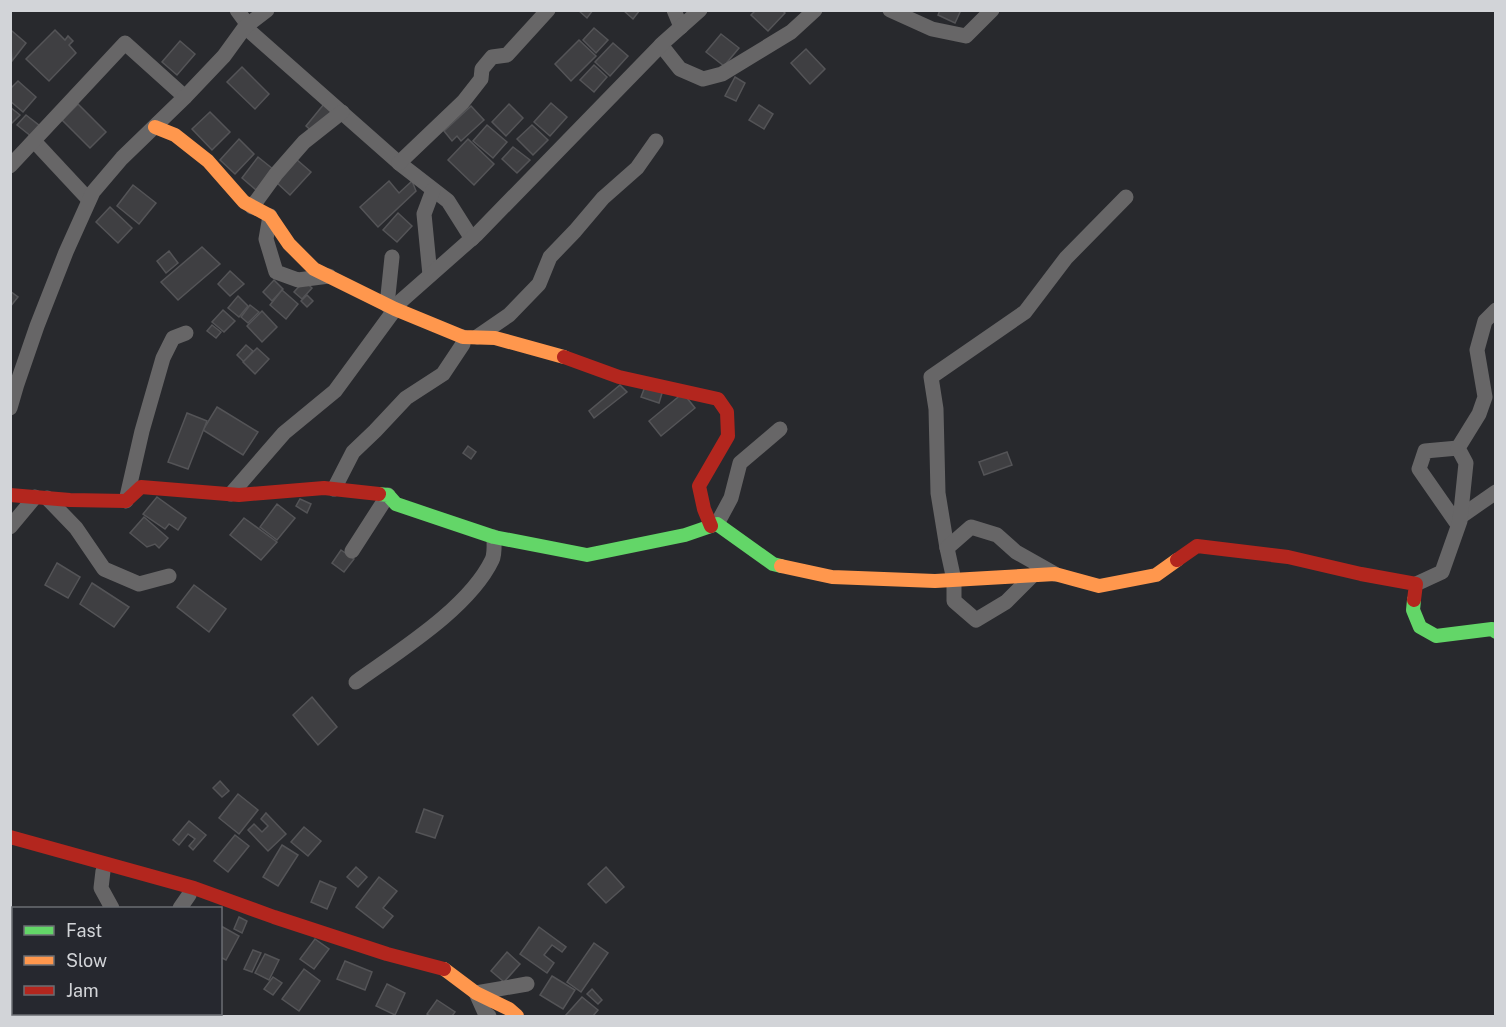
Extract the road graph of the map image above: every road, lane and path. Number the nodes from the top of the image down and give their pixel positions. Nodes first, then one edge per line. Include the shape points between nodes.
1 (237, 10) edge
2 (267, 10) edge
3 (548, 10) edge
4 (674, 10) edge
5 (700, 10) edge
6 (815, 10) edge
7 (890, 10) edge
8 (992, 10) edge
9 (246, 26) junction
10 (681, 27) junction
11 (661, 45) junction
12 (185, 97) junction
13 (342, 112) junction
14 (155, 127) junction
15 (34, 141) junction
16 (656, 141) dead end
17 (399, 163) junction
18 (10, 166) edge
19 (433, 190) junction
20 (1126, 197) dead end
21 (89, 200) junction
22 (252, 207) junction
23 (270, 216) junction
24 (472, 239) junction
25 (392, 257) dead end
26 (430, 275) junction
27 (329, 276) junction
28 (391, 307) junction
29 (1496, 310) edge
30 (186, 333) dead end
31 (470, 337) junction
32 (1490, 394) edge
33 (10, 408) edge
34 (780, 429) dead end
35 (1458, 448) junction
36 (334, 489) junction
37 (1496, 492) edge
38 (231, 494) junction
39 (10, 495) edge
40 (388, 495) junction
41 (41, 498) junction
42 (126, 501) junction
43 (1460, 521) junction
44 (714, 525) junction
45 (10, 527) edge
46 (494, 537) junction
47 (947, 548) junction
48 (352, 551) dead end
49 (1055, 574) junction
50 (1033, 575) junction
51 (169, 576) dead end
52 (954, 580) junction
53 (1416, 585) junction
54 (1496, 632) edge
55 (356, 682) dead end
56 (10, 837) edge
57 (103, 871) dead end
58 (189, 895) dead end
59 (111, 907) edge
60 (181, 907) edge
61 (527, 984) dead end
62 (476, 993) junction
63 (486, 1015) edge
64 (517, 1017) edge

1 - 9 street
2 - 9 street
3 - 17 street via 507,55 492,57 463,102
4 - 10 street
5 - 10 street
6 - 11 street via 791,32 722,74 703,79 680,69
7 - 8 street via 932,29 966,36
9 - 12 street
9 - 13 street
10 - 11 street
11 - 24 street
12 - 14 street
12 - 15 street via 125,43
13 - 17 street
13 - 22 street via 304,142
14 - 21 street via 122,158
14 - 22 street via 176,135 208,161
15 - 18 street
15 - 21 street
16 - 31 street via 637,168 603,198 550,257 538,284 509,315
17 - 19 street
19 - 24 street via 448,201
19 - 26 street via 424,214
20 - 47 street via 1066,258 1025,312 931,377 936,409 938,493
21 - 33 street via 37,326
22 - 23 street
23 - 27 street via 314,269
23 - 27 street via 266,239 276,272 298,280
24 - 26 street
25 - 28 street
26 - 28 street
27 - 28 street
28 - 31 street
28 - 38 street via 335,392 284,433
29 - 32 street via 1485,321 1477,350
30 - 42 street via 173,338 163,358
31 - 36 street via 443,374 406,398 353,452
31 - 44 street via 495,338 619,377 718,399 727,412 728,436 699,486 704,509
32 - 35 street
34 - 44 street via 740,463 731,498
35 - 43 street via 1466,463
35 - 43 street via 1425,451 1419,469
36 - 38 street
36 - 40 street
37 - 43 street
38 - 42 street via 141,487
39 - 41 street
40 - 46 street via 396,504
40 - 48 street
41 - 42 street
41 - 45 street
41 - 51 street via 76,528 104,569 139,584
43 - 53 street via 1442,572
44 - 46 street via 685,535 587,555
44 - 52 street via 773,564 832,578
46 - 55 street via 494,558 449,613
47 - 49 street via 971,527 997,535 1016,552
47 - 52 street
49 - 50 street
49 - 53 street via 1099,586 1122,582 1156,575 1197,546 1288,557
50 - 52 street
50 - 52 street via 1006,602 976,620 954,601
53 - 54 street via 1413,610 1420,627 1436,636 1492,629
56 - 62 street via 194,888 387,954 442,968
57 - 59 street via 101,888
58 - 60 street
61 - 62 street
62 - 63 street
62 - 64 street

